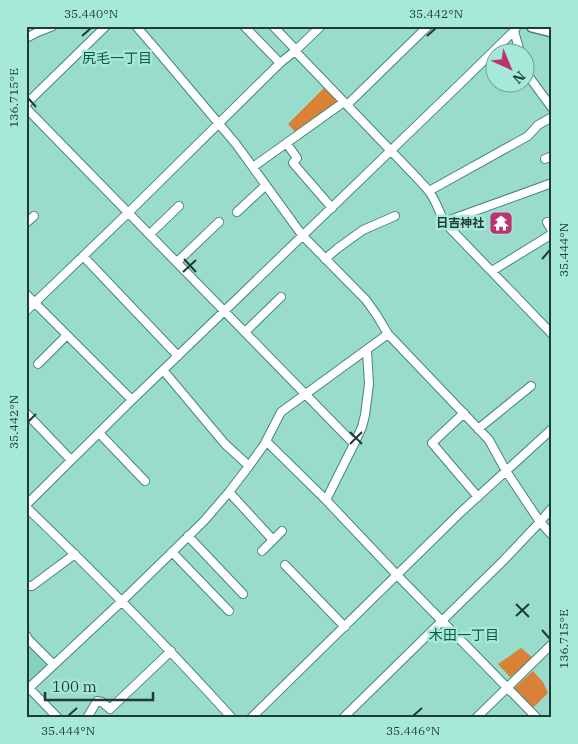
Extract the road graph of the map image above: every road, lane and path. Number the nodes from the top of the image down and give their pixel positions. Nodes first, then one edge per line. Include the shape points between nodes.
1 (53, 26) edge
2 (106, 26) edge
3 (136, 26) edge
4 (244, 26) edge
5 (273, 26) edge
6 (320, 26) edge
7 (428, 26) edge
8 (532, 26) edge
9 (516, 29) edge
10 (552, 31) edge
11 (26, 38) edge
12 (518, 42) edge
13 (296, 51) junction
14 (280, 63) junction
15 (536, 86) edge
16 (26, 104) edge
17 (345, 104) junction
18 (26, 108) edge
19 (552, 108) edge
20 (552, 118) edge
21 (219, 124) junction
22 (287, 144) junction
23 (390, 150) junction
24 (252, 167) junction
25 (552, 183) edge
26 (266, 185) junction
27 (429, 191) junction
28 (179, 206) dead end
29 (332, 208) junction
30 (129, 212) junction
31 (237, 212) dead end
32 (34, 216) dead end
33 (395, 216) dead end
34 (219, 222) dead end
35 (444, 222) junction
36 (547, 222) dead end
37 (26, 223) edge
38 (552, 233) edge
39 (150, 234) junction
40 (302, 235) junction
41 (83, 256) junction
42 (325, 259) junction
43 (177, 262) junction
44 (492, 272) junction
45 (26, 294) edge
46 (281, 297) dead end
47 (35, 303) junction
48 (26, 311) edge
49 (225, 311) junction
50 (550, 331) edge
51 (245, 332) junction
52 (388, 334) junction
53 (67, 335) junction
54 (367, 351) junction
55 (178, 356) junction
56 (38, 364) dead end
57 (163, 370) junction
58 (531, 386) dead end
59 (305, 394) junction
60 (132, 400) junction
61 (26, 413) edge
62 (464, 413) junction
63 (478, 429) junction
64 (552, 429) edge
65 (99, 433) junction
66 (266, 440) junction
67 (354, 444) junction
68 (71, 460) junction
69 (249, 466) junction
70 (506, 471) junction
71 (145, 481) dead end
72 (229, 492) junction
73 (478, 497) junction
74 (326, 500) junction
75 (26, 506) edge
76 (552, 508) edge
77 (540, 522) junction
78 (282, 531) dead end
79 (552, 535) edge
80 (188, 536) junction
81 (273, 540) junction
82 (262, 550) dead end
83 (172, 552) junction
84 (75, 554) junction
85 (284, 566) dead end
86 (397, 575) junction
87 (26, 586) edge
88 (243, 594) dead end
89 (121, 602) junction
90 (229, 611) dead end
91 (442, 621) junction
92 (345, 627) junction
93 (26, 635) edge
94 (552, 644) edge
95 (171, 651) junction
96 (54, 665) junction
97 (507, 688) junction
98 (58, 718) edge
99 (86, 718) edge
100 (232, 718) edge
101 (251, 718) edge
102 (343, 718) edge
103 (476, 718) edge
104 (537, 718) edge

1 - 11 street
2 - 16 street
3 - 21 street
4 - 14 street
5 - 13 street
6 - 13 street
7 - 17 street
8 - 10 main road
9 - 12 street
9 - 23 street
13 - 14 street
13 - 17 street
14 - 21 street
15 - 19 street
17 - 22 street
17 - 23 street
18 - 30 street
20 - 27 street via 538,125 528,136
21 - 24 street
21 - 30 street
22 - 24 street
22 - 29 street via 297,158 293,162
23 - 27 street
23 - 29 street
24 - 26 street
25 - 35 street
26 - 31 street
26 - 40 street
27 - 35 street
28 - 39 street
29 - 40 street
30 - 39 street
30 - 41 street
32 - 37 street
33 - 42 street via 363,230
34 - 43 street
35 - 44 street
36 - 38 street
38 - 44 street
39 - 43 street
40 - 42 street
40 - 49 street
41 - 47 street
41 - 55 street
42 - 52 street via 366,300
43 - 49 street
44 - 50 street
45 - 47 street
46 - 51 street
47 - 48 street
47 - 53 street
49 - 51 street
49 - 55 street
51 - 59 street
52 - 54 street
52 - 62 street
53 - 56 street
53 - 60 street
54 - 59 street
54 - 67 street via 369,384 365,415
55 - 57 street
57 - 60 street
57 - 69 street via 225,444
58 - 63 street
59 - 66 street via 281,412
59 - 67 street
60 - 65 street
61 - 68 street
62 - 63 street
62 - 73 street via 432,443
63 - 70 street
64 - 70 street
65 - 68 street
65 - 71 street
66 - 69 street
66 - 74 street
67 - 74 street
68 - 75 street
69 - 72 street
70 - 73 street
70 - 77 street
72 - 80 street
72 - 81 street
73 - 86 street
74 - 86 street
75 - 84 street
76 - 77 street
77 - 79 street
77 - 91 street
78 - 81 street
80 - 83 street
80 - 88 street
81 - 82 street
83 - 89 street
83 - 90 street
84 - 87 street via 32,586
84 - 89 street
85 - 92 street
86 - 91 street
86 - 92 street
89 - 95 street
89 - 96 street
91 - 97 street
91 - 102 street
92 - 101 street
93 - 96 street
94 - 97 street
95 - 99 street via 110,709 97,701
95 - 100 street
96 - 98 street via 30,688
97 - 103 street
97 - 104 street

